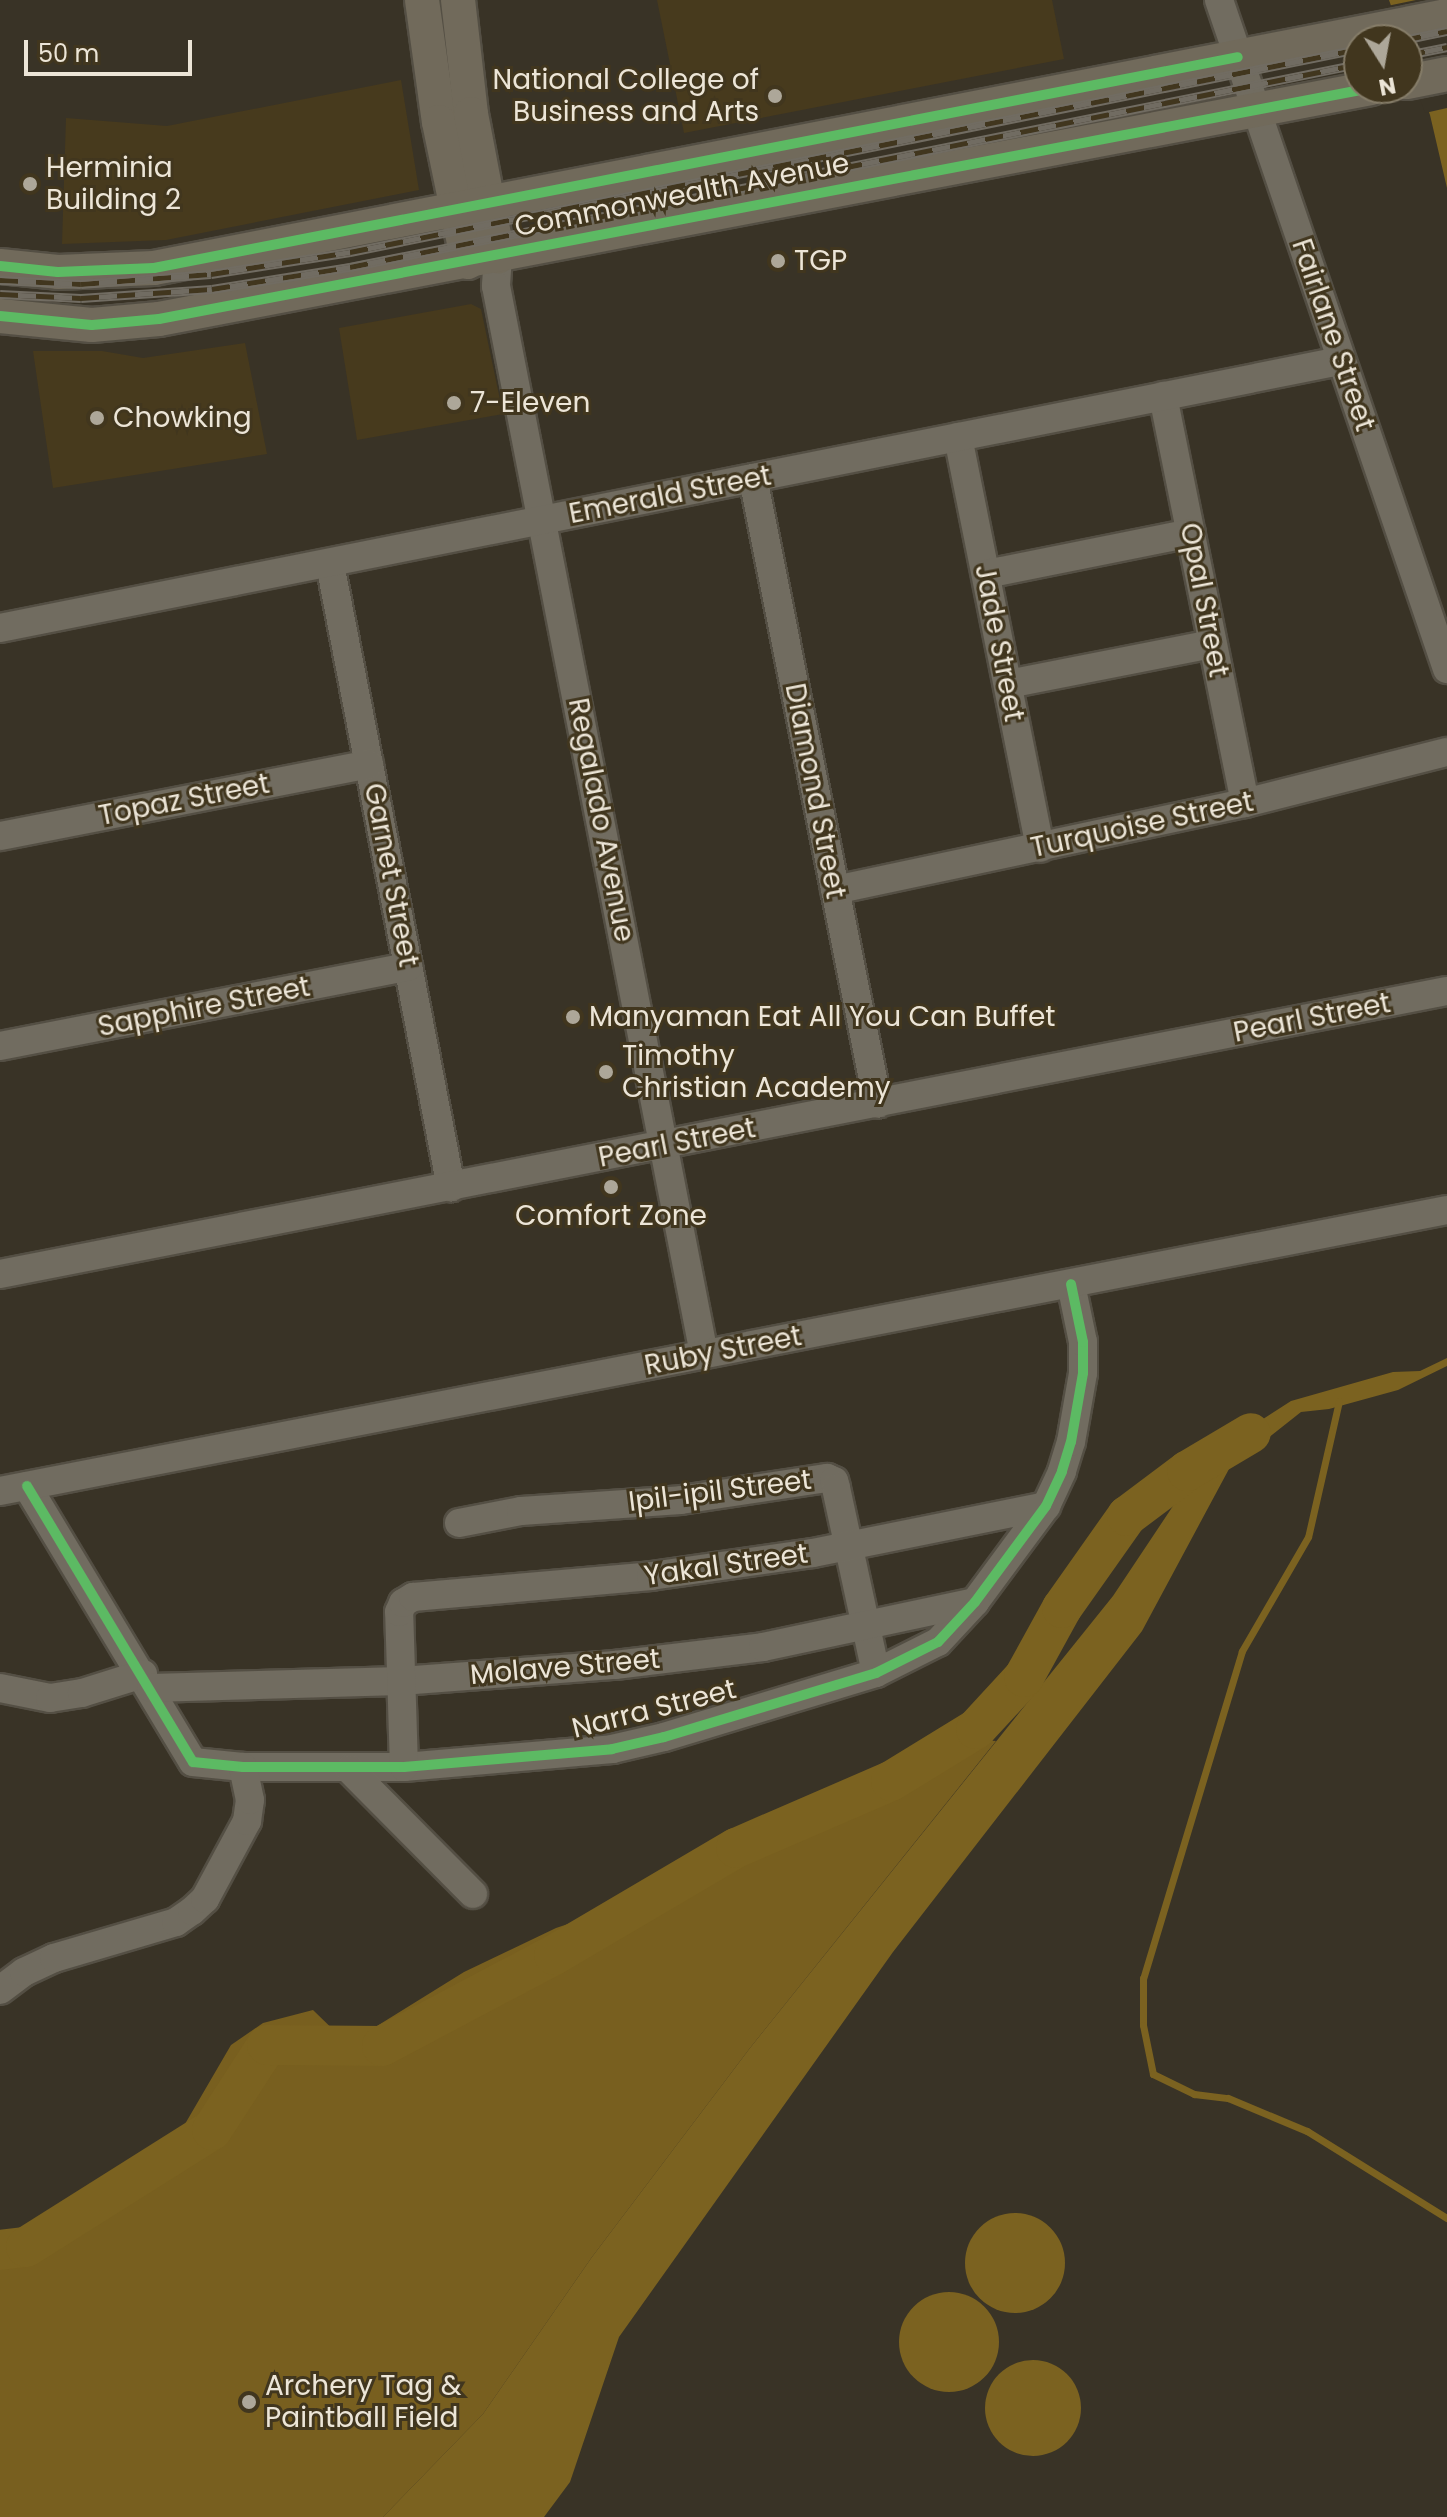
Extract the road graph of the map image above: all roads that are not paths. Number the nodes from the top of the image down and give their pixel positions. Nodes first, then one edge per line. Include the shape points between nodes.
1 (422, 0) edge
2 (458, 0) edge
3 (1219, 0) edge
4 (1447, 16) edge
5 (1238, 57) junction
6 (1447, 74) edge
7 (1423, 79) edge
8 (1343, 93) edge
9 (1256, 109) junction
10 (472, 207) junction
11 (0, 266) edge
12 (487, 268) junction
13 (145, 269) junction
14 (107, 271) junction
15 (0, 316) edge
16 (146, 321) junction
17 (104, 325) junction
18 (1340, 361) junction
19 (1163, 396) junction
20 (958, 437) junction
21 (753, 478) junction
22 (542, 520) junction
23 (1191, 533) junction
24 (330, 564) junction
25 (986, 574) junction
26 (0, 628) edge
27 (1212, 644) junction
28 (1447, 669) edge
29 (1008, 684) junction
30 (1447, 752) edge
31 (369, 764) junction
32 (1245, 803) junction
33 (0, 836) edge
34 (1040, 848) junction
35 (835, 890) junction
36 (408, 967) junction
37 (1447, 991) edge
38 (0, 1046) edge
39 (878, 1104) junction
40 (664, 1146) junction
41 (451, 1187) junction
42 (1447, 1210) edge
43 (0, 1274) edge
44 (1071, 1284) junction
45 (704, 1354) junction
46 (13, 1489) edge
47 (1046, 1506) junction
48 (459, 1523) dead end
49 (848, 1546) junction
50 (975, 1602) junction
51 (865, 1626) junction
52 (876, 1673) junction
53 (147, 1681) junction
54 (401, 1681) junction
55 (0, 1688) edge
56 (243, 1767) junction
57 (404, 1767) junction
58 (349, 1769) junction
59 (473, 1894) dead end
60 (0, 1990) edge

1 - 10 main road, Regalado Avenue via 439,122
2 - 10 main road, Regalado Avenue via 471,114
3 - 5 street, Fairlane Street
4 - 5 main road, Commonwealth Avenue
5 - 9 street, Fairlane Street
5 - 10 main road, Commonwealth Avenue
6 - 7 main road
8 - 9 main road, Commonwealth Avenue
9 - 12 main road, Commonwealth Avenue
9 - 18 street, Fairlane Street
10 - 12 main road, Regalado Avenue
10 - 13 main road, Commonwealth Avenue
11 - 14 main road, Commonwealth Avenue
12 - 16 main road, Commonwealth Avenue
12 - 22 street, Regalado Avenue
13 - 14 main road, Commonwealth Avenue
13 - 16 main road via 131,282 127,298 133,313
14 - 17 main road via 121,288 123,301
15 - 17 main road, Commonwealth Avenue
16 - 17 main road, Commonwealth Avenue
18 - 19 street, Emerald Street
18 - 28 street, Fairlane Street
19 - 20 street, Emerald Street
19 - 23 street, Opal Street
20 - 21 street, Emerald Street
20 - 25 street, Jade Street
21 - 22 street, Emerald Street
21 - 35 street, Diamond Street
22 - 24 street, Emerald Street
22 - 40 street, Regalado Avenue
23 - 25 street
23 - 27 street, Opal Street
24 - 26 street, Emerald Street
24 - 31 street, Garnet Street
25 - 29 street, Jade Street
27 - 29 street
27 - 32 street, Opal Street
29 - 34 street, Jade Street
30 - 32 street, Turquoise Street
31 - 33 street, Topaz Street
31 - 36 street, Garnet Street
32 - 34 street, Turquoise Street
34 - 35 street, Turquoise Street
35 - 39 street, Diamond Street
36 - 38 street, Sapphire Street
36 - 41 street, Garnet Street
37 - 39 street, Pearl Street
39 - 40 street, Pearl Street
40 - 41 street, Pearl Street
40 - 45 street, Regalado Avenue
41 - 43 street, Pearl Street
42 - 44 street, Ruby Street
44 - 45 street, Ruby Street
44 - 47 street, Narra Street via 1083,1342 1083,1373 1071,1442
45 - 46 street, Ruby Street
46 - 53 street, Narra Street
47 - 49 street, Yakal Street
47 - 50 street, Narra Street
48 - 49 street, Ipil-ipil Street via 521,1511 681,1500 827,1478 834,1481
49 - 51 street, Ipil-ipil Street
49 - 54 street, Yakal Street via 622,1580 413,1597 399,1612
50 - 51 street, Molave Street
50 - 52 street, Narra Street via 938,1642
51 - 52 street, Ipil-ipil Street
51 - 54 street, Molave Street via 720,1653
52 - 57 street, Narra Street via 612,1749
53 - 54 street, Molave Street
53 - 55 street, Molave Street via 50,1698
53 - 56 street, Narra Street via 188,1758 199,1764
54 - 57 street
56 - 58 street, Narra Street
56 - 60 street via 250,1800 247,1821 205,1899 192,1911 176,1922 54,1958
57 - 58 street, Narra Street
58 - 59 street

